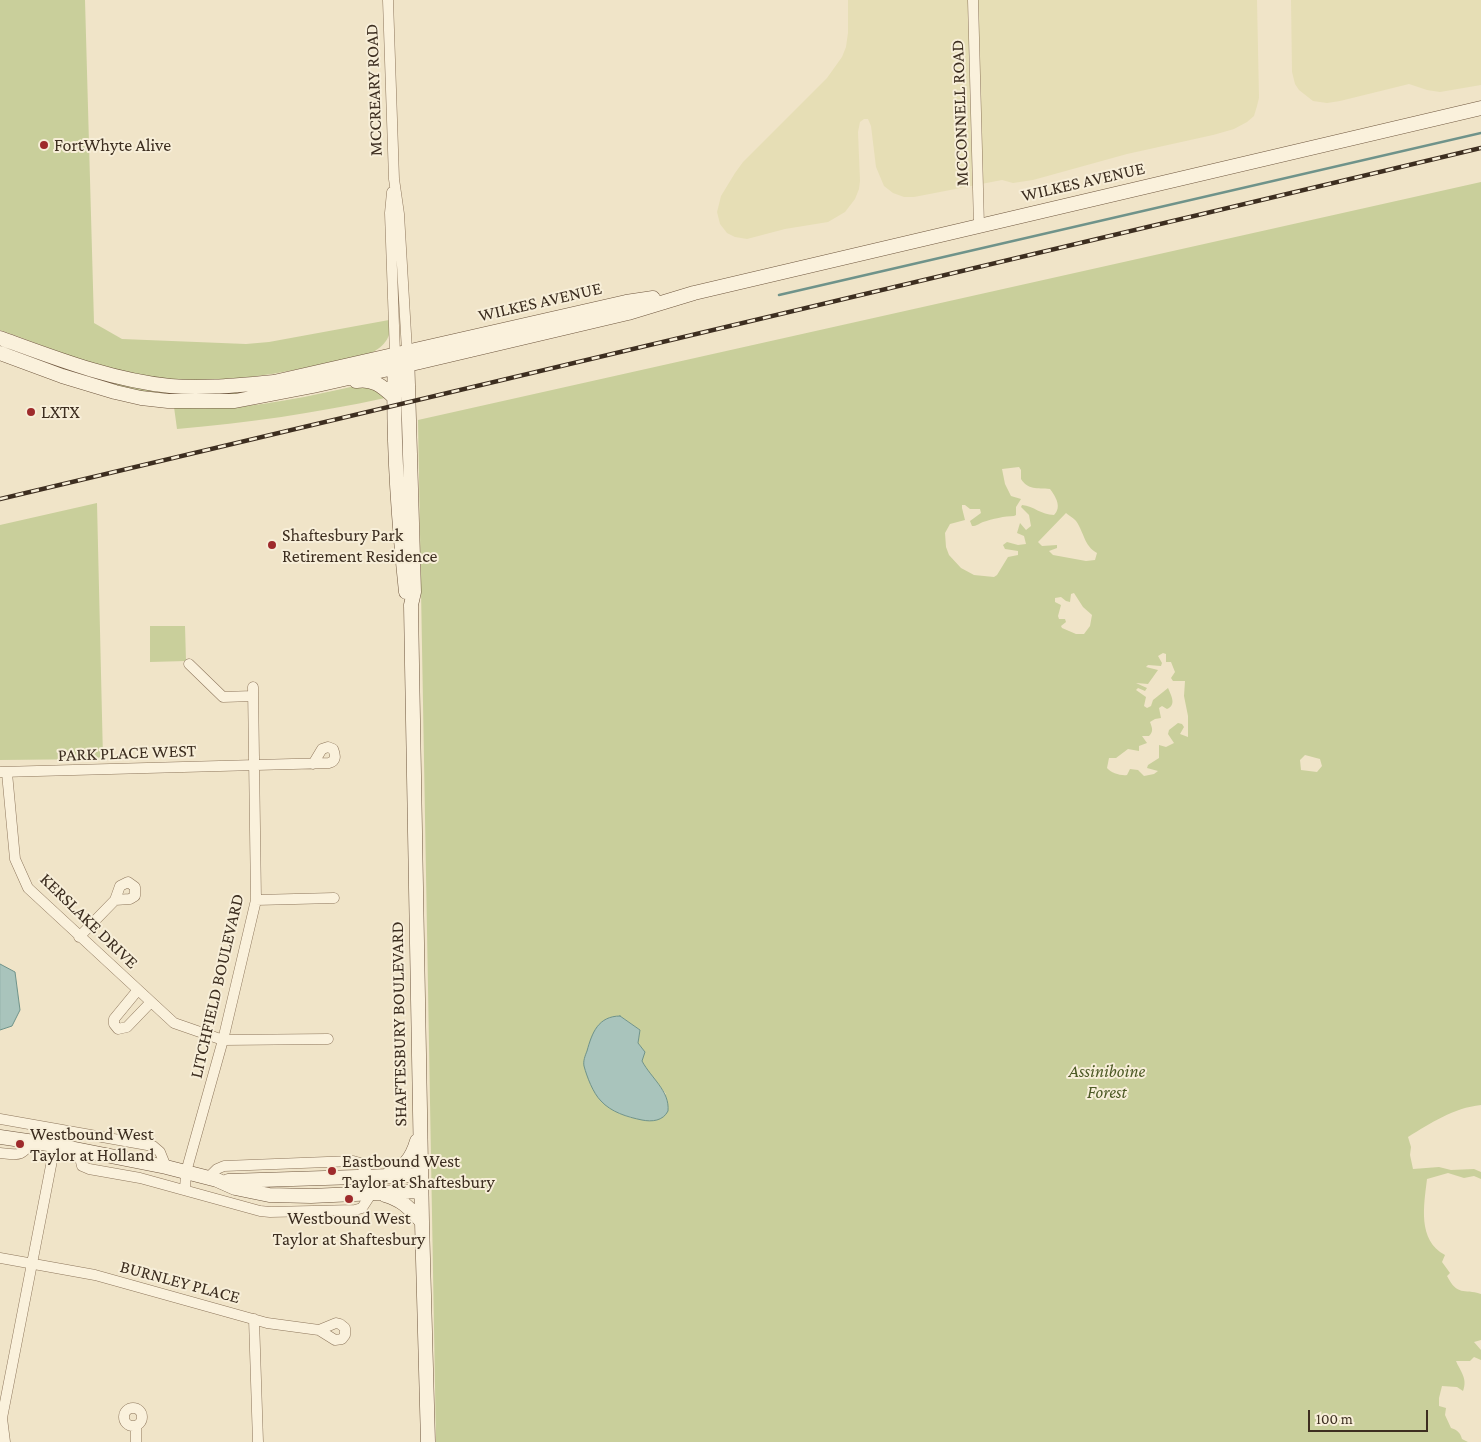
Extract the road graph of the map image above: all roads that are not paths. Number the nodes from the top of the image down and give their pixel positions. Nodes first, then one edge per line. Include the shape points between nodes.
1 (388, 0) edge
2 (973, 0) edge
3 (1481, 108) edge
4 (979, 226) junction
5 (0, 338) edge
6 (0, 353) edge
7 (401, 359) junction
8 (313, 386) junction
9 (394, 397) junction
10 (411, 605) junction
11 (189, 664) dead end
12 (313, 764) dead end
13 (254, 766) junction
14 (3, 773) edge
15 (334, 898) dead end
16 (115, 900) dead end
17 (256, 900) junction
18 (80, 937) junction
19 (138, 991) junction
20 (151, 1002) junction
21 (328, 1039) dead end
22 (223, 1040) junction
23 (0, 1119) edge
24 (420, 1129) junction
25 (0, 1137) edge
26 (33, 1141) junction
27 (55, 1145) junction
28 (78, 1149) junction
29 (0, 1153) edge
30 (166, 1167) junction
31 (186, 1172) junction
32 (421, 1175) junction
33 (375, 1176) junction
34 (212, 1179) junction
35 (185, 1190) junction
36 (421, 1191) junction
37 (376, 1194) junction
38 (422, 1222) junction
39 (0, 1258) edge
40 (32, 1263) junction
41 (254, 1319) junction
42 (319, 1330) dead end
43 (136, 1426) dead end
44 (5, 1442) edge
45 (136, 1442) edge
46 (258, 1442) edge
47 (428, 1442) edge

1 - 7 street, MCCREARY ROAD via 394,178 399,214
2 - 4 street, MCCONNELL ROAD
3 - 4 street, WILKES AVENUE
4 - 7 street, WILKES AVENUE via 694,293 626,302
5 - 7 street via 114,376 170,386 218,387 274,382
6 - 8 street via 115,392 168,401 235,401
7 - 8 street
7 - 9 street, SHAFTESBURY BOULEVARD
7 - 10 street, SHAFTESBURY BOULEVARD via 414,592
8 - 9 street via 372,381
9 - 10 street, SHAFTESBURY BOULEVARD via 398,509 406,592
10 - 24 street, SHAFTESBURY BOULEVARD
11 - 13 street, LITCHFIELD BOULEVARD via 223,697 253,691
12 - 13 street, PARK PLACE WEST
13 - 14 street, PARK PLACE WEST
13 - 17 street, LITCHFIELD BOULEVARD
14 - 18 street, KERSLAKE DRIVE via 15,859 28,888
15 - 17 street
16 - 18 street
17 - 22 street, LITCHFIELD BOULEVARD
18 - 19 street, KERSLAKE DRIVE
19 - 20 street, KERSLAKE DRIVE
19 - 20 street via 114,1019 118,1029 127,1027
20 - 22 street, KERSLAKE DRIVE via 174,1023
21 - 22 street, KERSLAKE DRIVE
22 - 31 street, LITCHFIELD BOULEVARD
23 - 30 street via 152,1146 160,1152
24 - 32 street, SHAFTESBURY BOULEVARD
24 - 33 street via 413,1154 405,1165 396,1172
25 - 26 street
26 - 27 street
26 - 29 street via 18,1155
27 - 28 street
27 - 40 street
28 - 30 street
28 - 35 street via 82,1166
30 - 31 street
31 - 34 street
31 - 35 street, LITCHFIELD BOULEVARD
32 - 33 street
32 - 36 street, SHAFTESBURY BOULEVARD
33 - 34 street via 264,1181
34 - 37 street via 235,1188 270,1195
35 - 37 street via 270,1212 355,1210 362,1208
36 - 37 street
36 - 38 street, SHAFTESBURY BOULEVARD
37 - 38 street via 398,1199
38 - 47 street, SHAFTESBURY BOULEVARD
39 - 40 street, BURNLEY PLACE
40 - 41 street, BURNLEY PLACE via 95,1275
40 - 44 street via 2,1418
41 - 42 street, BURNLEY PLACE
41 - 46 street
43 - 45 street

